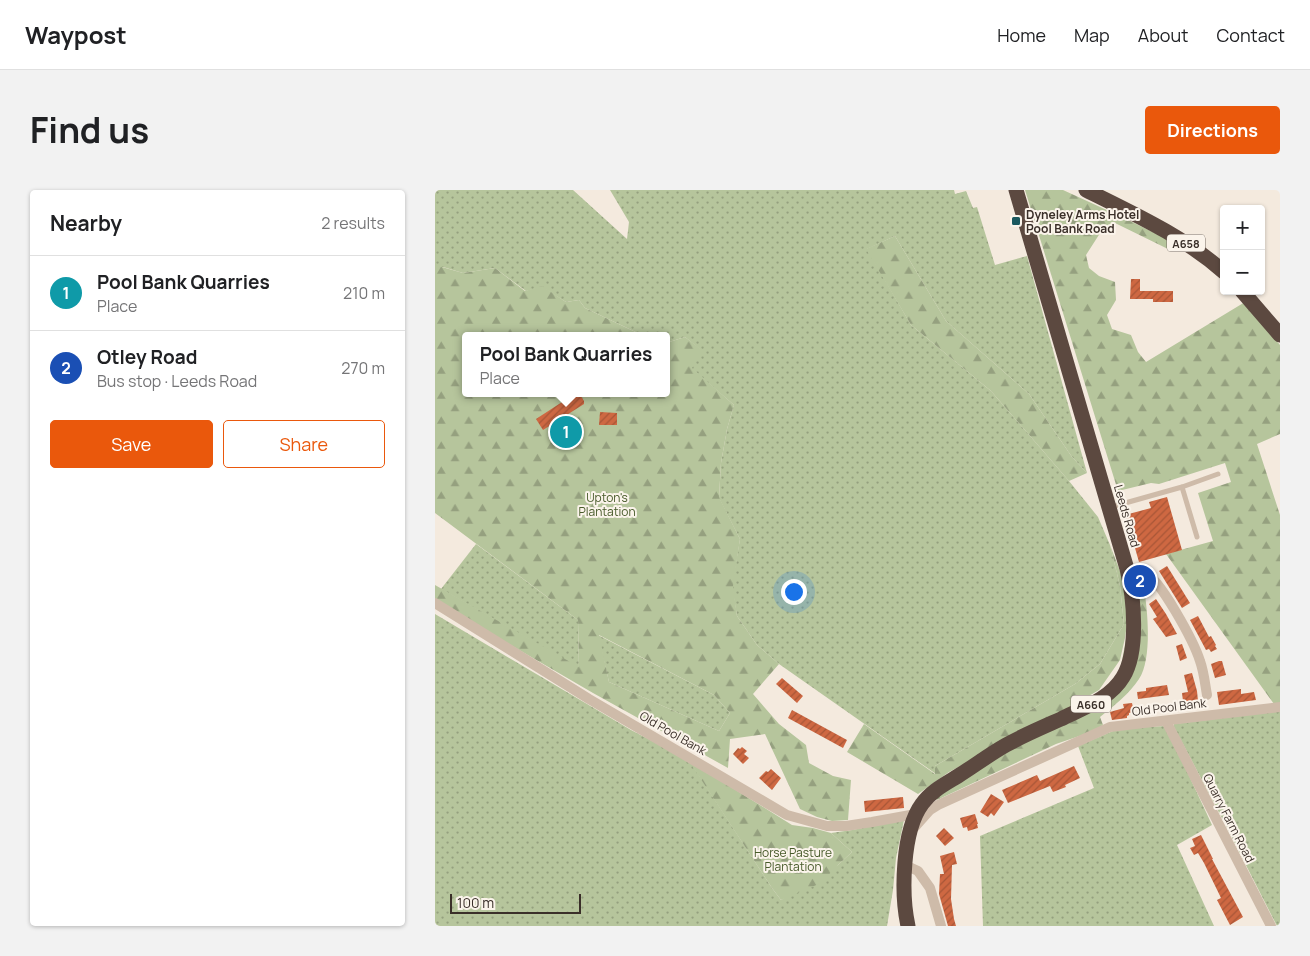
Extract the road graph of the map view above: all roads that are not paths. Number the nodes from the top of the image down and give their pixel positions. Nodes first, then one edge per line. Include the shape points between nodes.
1 (1016, 190) edge
2 (1086, 190) edge
3 (1220, 269) edge
4 (1245, 295) edge
5 (1280, 335) edge
6 (1218, 474) dead end
7 (1182, 486) junction
8 (1109, 508) junction
9 (1197, 537) dead end
10 (1127, 569) junction
11 (435, 603) edge
12 (1207, 695) dead end
13 (1280, 707) edge
14 (1166, 721) junction
15 (916, 814) junction
16 (910, 832) junction
17 (905, 864) junction
18 (908, 926) edge
19 (941, 926) edge
20 (1271, 926) edge

1 - 8 highway, Leeds Road / A660
2 - 3 highway, A658 via 1173,235
4 - 5 highway
6 - 7 lane
7 - 8 lane
7 - 9 lane
8 - 10 highway, Leeds Road / A660
10 - 12 street via 1143,571 1157,583 1168,600 1201,662
10 - 15 highway, Leeds Road / A660 via 1133,606 1133,642 1124,676 1115,688 1087,706 1006,745 936,790
11 - 15 street, Old Pool Bank via 589,699 787,815 827,826 847,826
13 - 14 street, Old Pool Bank
14 - 16 street, Old Pool Bank via 1109,727 938,804
14 - 20 street, Quarry Farm Road
15 - 16 highway, Leeds Road / A660
16 - 17 highway, Leeds Road / A660
17 - 18 highway, Leeds Road / A660 via 904,909
17 - 19 street via 918,871 930,888

